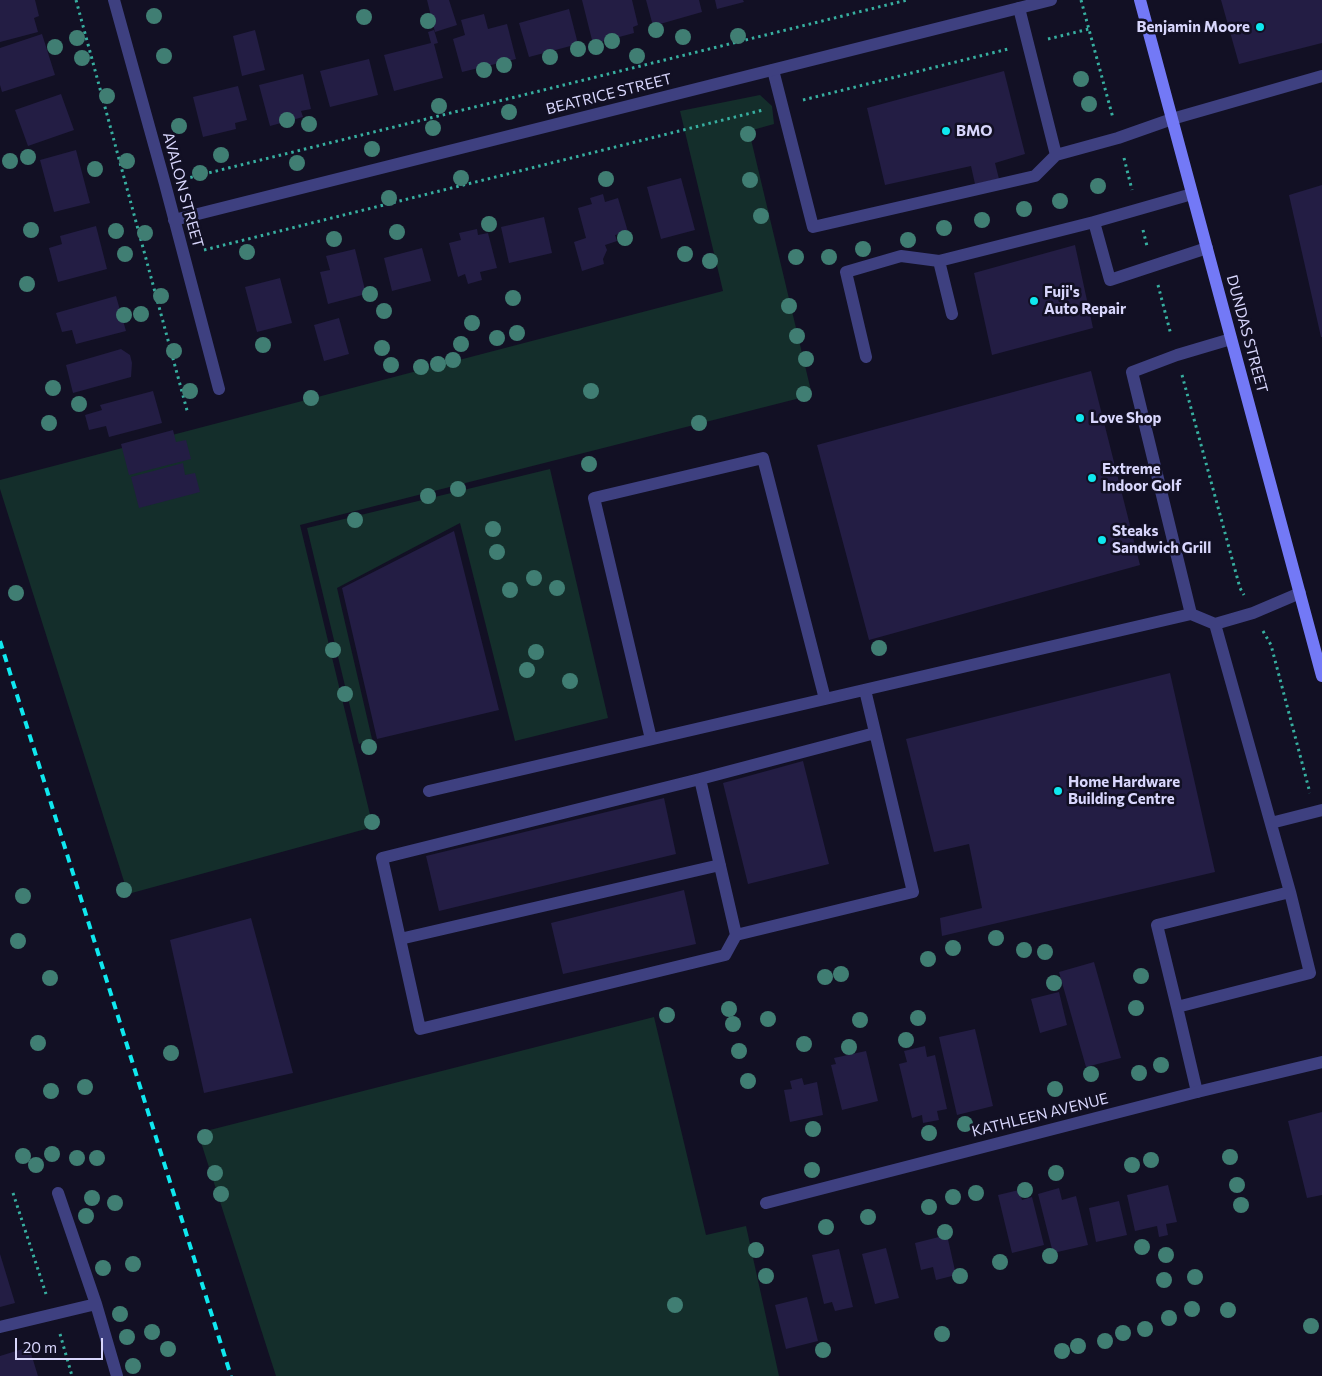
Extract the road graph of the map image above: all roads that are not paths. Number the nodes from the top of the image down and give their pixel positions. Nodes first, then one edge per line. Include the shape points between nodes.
1 (114, 0) edge
2 (1051, 0) edge
3 (1140, 0) edge
4 (1018, 8) junction
5 (773, 70) junction
6 (1322, 76) edge
7 (1172, 120) junction
8 (1056, 155) junction
9 (1192, 194) junction
10 (174, 220) junction
11 (1094, 222) junction
12 (1207, 248) junction
13 (939, 261) junction
14 (952, 314) dead end
15 (1232, 339) junction
16 (866, 356) dead end
17 (219, 389) dead end
18 (1300, 593) junction
19 (1191, 614) junction
20 (1215, 624) junction
21 (1322, 676) edge
22 (865, 690) junction
23 (825, 699) junction
24 (875, 733) junction
25 (651, 739) junction
26 (700, 779) junction
27 (429, 791) dead end
28 (1319, 811) edge
29 (1271, 823) junction
30 (720, 865) junction
31 (1290, 892) junction
32 (736, 934) junction
33 (400, 939) junction
34 (1177, 1007) junction
35 (1322, 1062) edge
36 (1197, 1092) junction
37 (58, 1193) dead end
38 (766, 1203) dead end
39 (96, 1304) junction
40 (0, 1327) edge
41 (118, 1376) edge

1 - 10 street, AVALON STREET
2 - 4 street, BEATRICE STREET
3 - 7 main road, DUNDAS STREET
4 - 5 street, BEATRICE STREET
4 - 8 street
5 - 8 street via 813,228 1035,176
5 - 10 street, BEATRICE STREET
6 - 7 street
7 - 8 street
7 - 9 main road, DUNDAS STREET
9 - 11 street
9 - 12 main road, DUNDAS STREET
10 - 17 street, AVALON STREET
11 - 12 street via 1110,280
11 - 13 street
12 - 15 main road, DUNDAS STREET
13 - 14 street
13 - 16 street via 900,256 846,272
15 - 18 main road, DUNDAS STREET
15 - 19 street via 1132,372
18 - 20 street via 1253,613
18 - 21 main road, DUNDAS STREET
19 - 20 street
19 - 22 street
20 - 29 street
22 - 23 street
22 - 24 street
23 - 25 street
23 - 25 street via 764,458 594,498
24 - 26 street
24 - 32 street via 913,892
25 - 27 street
26 - 30 street
26 - 33 street via 382,858
28 - 29 street
29 - 31 street
30 - 32 street
30 - 33 street
31 - 34 street via 1310,973
31 - 34 street via 1157,925
32 - 33 street via 725,955 420,1029
34 - 36 street
35 - 36 street, KATHLEEN AVENUE
36 - 38 street, KATHLEEN AVENUE
37 - 39 street
39 - 40 street
39 - 41 street

